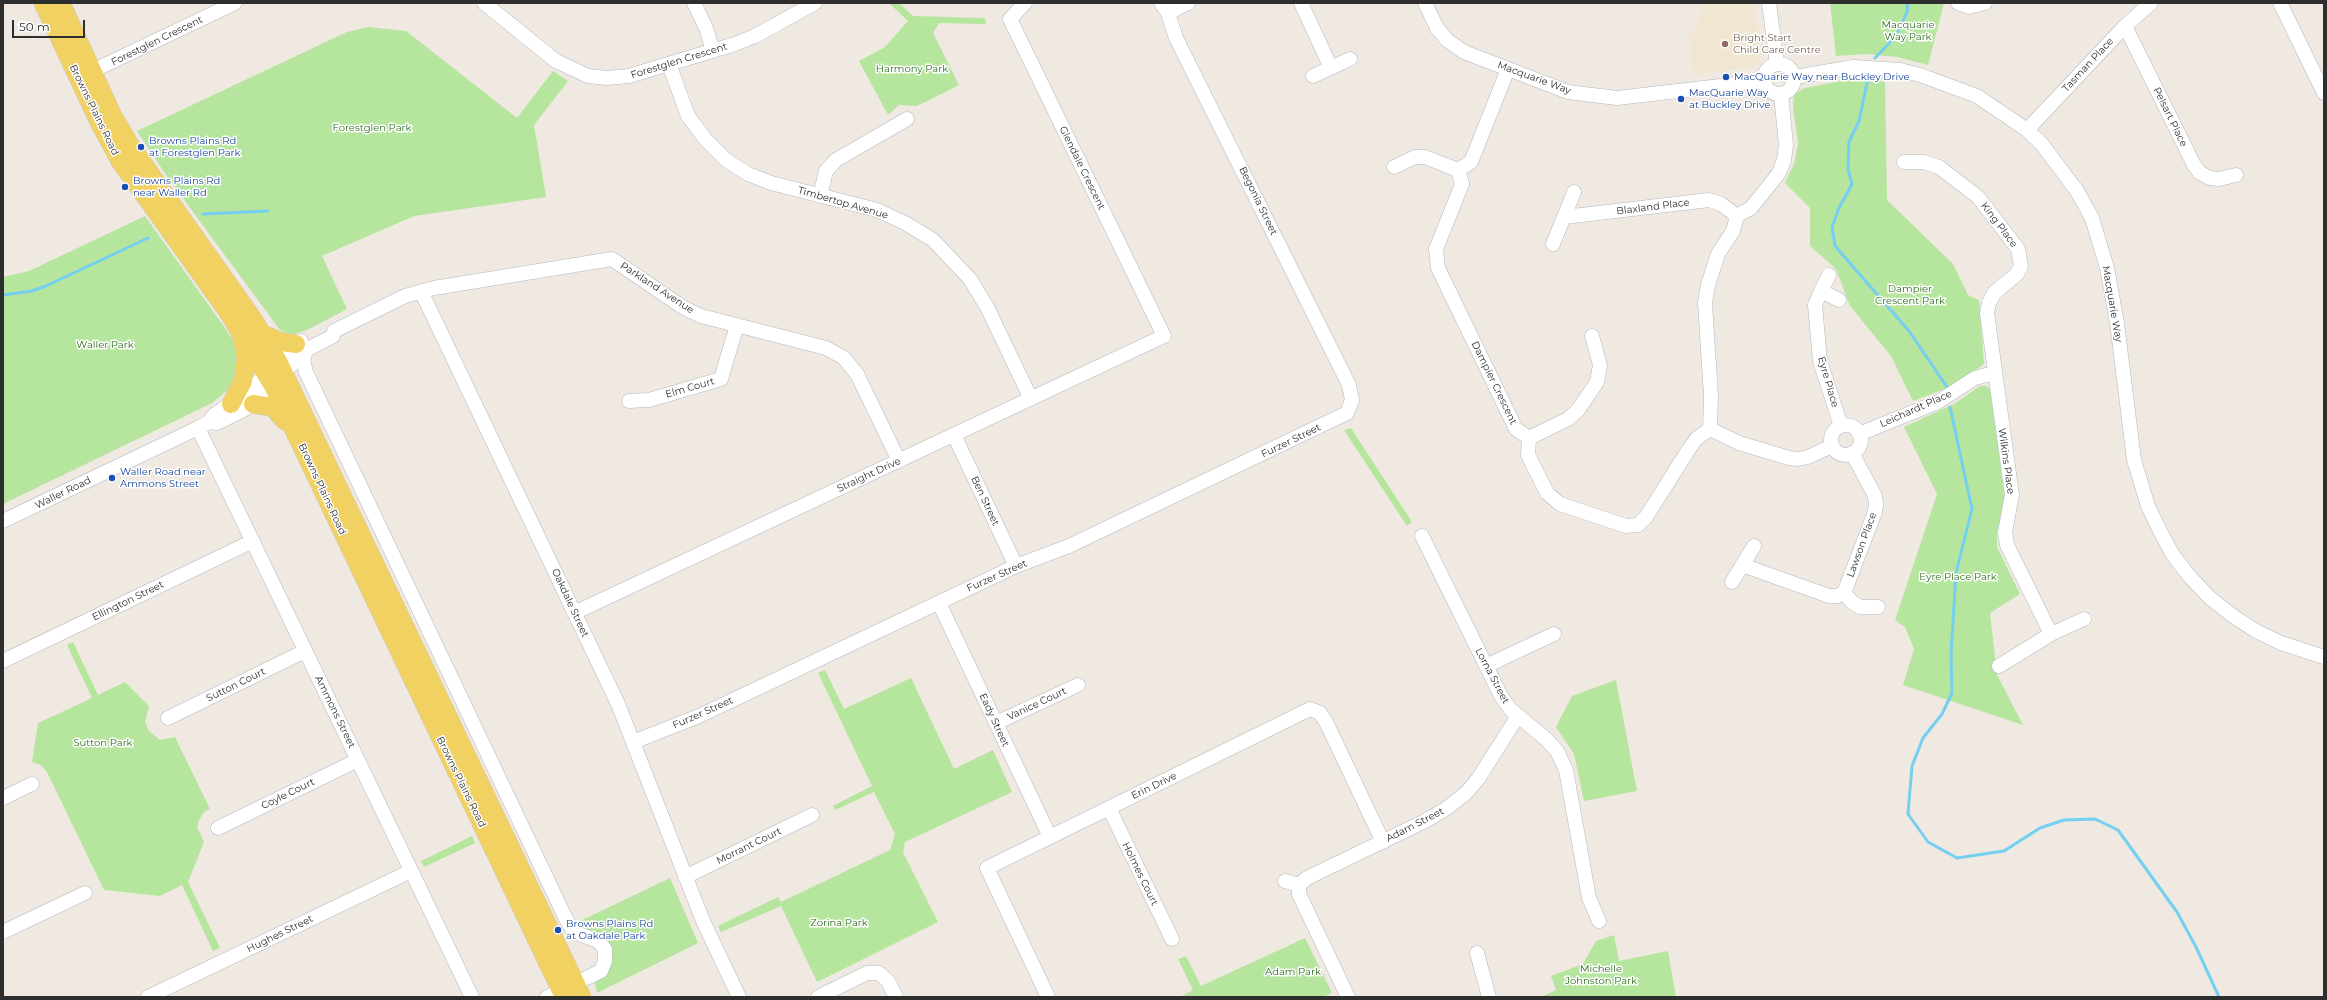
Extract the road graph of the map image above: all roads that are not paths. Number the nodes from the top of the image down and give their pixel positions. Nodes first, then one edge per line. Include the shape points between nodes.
1 (42, 3) edge
2 (61, 3) edge
3 (235, 3) edge
4 (484, 3) edge
5 (694, 3) edge
6 (815, 3) edge
7 (1025, 3) edge
8 (1188, 3) edge
9 (1301, 3) edge
10 (1425, 3) edge
11 (1769, 3) edge
12 (1958, 3) edge
13 (1985, 3) edge
14 (2151, 3) edge
15 (2280, 3) edge
16 (1164, 8) edge
17 (2125, 26) junction
18 (713, 51) junction
19 (1350, 59) dead end
20 (669, 64) junction
21 (1777, 64) junction
22 (1331, 68) junction
23 (1508, 69) junction
24 (85, 74) junction
25 (1313, 76) dead end
26 (1795, 77) junction
27 (1764, 81) junction
28 (2324, 93) edge
29 (1781, 94) junction
30 (907, 119) dead end
31 (2028, 130) junction
32 (1904, 162) dead end
33 (1394, 167) dead end
34 (1458, 170) junction
35 (2236, 175) dead end
36 (1574, 192) dead end
37 (820, 196) junction
38 (1737, 216) junction
39 (1564, 217) junction
40 (1553, 244) dead end
41 (1829, 275) dead end
42 (421, 291) junction
43 (1821, 291) junction
44 (1839, 300) dead end
45 (737, 325) junction
46 (240, 330) junction
47 (263, 334) junction
48 (1164, 336) joint
49 (1592, 336) dead end
50 (301, 347) junction
51 (275, 373) junction
52 (1994, 373) junction
53 (1031, 399) junction
54 (1352, 400) joint
55 (628, 401) dead end
56 (231, 404) junction
57 (253, 404) junction
58 (204, 425) junction
59 (1841, 426) junction
60 (1710, 429) junction
61 (296, 434) junction
62 (1859, 434) junction
63 (954, 435) junction
64 (1529, 438) junction
65 (1832, 446) junction
66 (1852, 453) junction
67 (899, 461) junction
68 (3, 521) edge
69 (1422, 536) dead end
70 (253, 541) junction
71 (1754, 546) dead end
72 (1742, 565) junction
73 (1016, 566) junction
74 (1732, 582) dead end
75 (1844, 593) junction
76 (939, 603) junction
77 (1878, 607) dead end
78 (574, 613) junction
79 (2084, 619) dead end
80 (1554, 634) dead end
81 (2051, 634) junction
82 (306, 651) junction
83 (2324, 657) edge
84 (3, 661) edge
85 (1486, 666) junction
86 (1999, 666) dead end
87 (1078, 685) dead end
88 (1518, 716) junction
89 (168, 718) dead end
90 (996, 723) junction
91 (633, 742) junction
92 (358, 760) junction
93 (32, 784) dead end
94 (3, 798) edge
95 (1108, 808) junction
96 (812, 815) dead end
97 (218, 828) dead end
98 (1050, 837) junction
99 (1383, 842) junction
100 (411, 871) junction
101 (685, 877) junction
102 (1286, 881) dead end
103 (1299, 885) junction
104 (85, 893) dead end
105 (1599, 921) dead end
106 (3, 932) edge
107 (1172, 939) dead end
108 (1477, 953) dead end
109 (566, 993) edge
110 (148, 997) edge
111 (472, 997) edge
112 (739, 997) edge
113 (818, 997) edge
114 (896, 997) edge
115 (1048, 997) edge
116 (1348, 997) edge
117 (1489, 997) edge

1 - 24 main road, Browns Plains Road
2 - 24 main road, Browns Plains Road
3 - 24 street, Forestglen Crescent
4 - 20 street, Forestglen Crescent via 556,61 588,76 629,76
5 - 18 street
6 - 18 street, Forestglen Crescent via 756,36
7 - 48 street, Glendale Crescent via 1010,19
8 - 16 street
9 - 22 street
10 - 23 street, Macquarie Way via 1437,28 1447,40 1464,52
11 - 21 street
12 - 13 street via 1969,7
14 - 17 street, Tasman Place
15 - 28 street
16 - 54 street, Begonia Street via 1176,38 1349,385
17 - 31 street, Tasman Place
17 - 35 street, Pelsart Place via 2194,165 2200,173 2210,178 2219,179
18 - 20 street, Forestglen Crescent
19 - 22 street
20 - 37 street, Timbertop Avenue via 688,116 706,140 726,160 748,174 771,183
21 - 26 street via 1789,67
21 - 27 street via 1766,72
22 - 25 street
23 - 27 street, Macquarie Way via 1568,92 1617,98
23 - 34 street via 1471,162
24 - 46 main road, Browns Plains Road via 98,122 120,161
24 - 47 main road, Browns Plains Road via 132,148
26 - 29 street via 1790,90
26 - 31 street, Macquarie Way via 1853,67 1900,70 1977,96
27 - 29 street via 1772,92
29 - 38 street via 1786,145 1784,160 1779,173 1751,208
30 - 37 street via 836,160 826,171
31 - 83 street, Macquarie Way via 2058,164 2092,218 2111,288 2134,460 2148,506 2174,556 2210,598 2233,616 2281,643
32 - 52 street, King Place via 1924,162 1940,167 1978,197 2018,249 2021,266 2017,274 1994,293 1987,313
33 - 34 street via 1415,157 1425,157
34 - 64 street, Dampier Crescent via 1462,184 1436,249 1438,268 1516,429
36 - 39 street
37 - 53 street, Timbertop Avenue via 877,210 933,240 970,279 987,307
38 - 39 street, Blaxland Place via 1721,204 1709,200
38 - 60 street via 1733,231 1718,254 1705,303 1711,396
39 - 40 street
41 - 43 street, Eyre Place
42 - 45 street, Parkland Avenue via 612,259 684,308 701,316
42 - 50 street, Parkland Avenue via 334,331 329,329
42 - 78 street, Oakdale Street
43 - 44 street
43 - 59 street, Eyre Place via 1815,305 1820,361
45 - 55 street, Elm Court via 721,379 649,400
45 - 67 street, Parkland Avenue via 826,348 844,358 856,374
46 - 51 main road, Browns Plains Road
46 - 56 main road via 246,357 244,374 241,388
47 - 50 main road
47 - 51 main road, Browns Plains Road
48 - 53 street, Straight Drive
49 - 64 street via 1600,365 1597,382 1568,420
50 - 51 street, Parkland Avenue
50 - 109 street via 310,381 570,927 578,934 598,941 605,949 605,962 600,971
51 - 56 street, Waller Road
51 - 57 street, Waller Road
51 - 61 main road, Browns Plains Road
51 - 109 main road, Browns Plains Road
52 - 62 street, Leichardt Place via 1975,378 1938,402
52 - 81 street, Wilkins Place via 2012,495 2005,532 2007,545
53 - 63 street, Straight Drive
54 - 73 street, Furzer Street via 1347,413 1336,419 1070,546
56 - 58 street, Waller Road
57 - 58 street, Waller Road via 218,423
57 - 61 main road via 272,407
58 - 68 street, Waller Road
58 - 70 street, Ammons Street
59 - 62 street via 1854,428
59 - 65 street via 1833,432
60 - 64 street via 1697,438 1646,517 1638,525 1626,526 1552,499 1546,493 1528,455
60 - 65 street via 1739,443 1794,459 1808,457
61 - 109 main road, Browns Plains Road
62 - 66 street via 1858,447
63 - 67 street, Straight Drive
63 - 73 street, Ben Street
65 - 66 street via 1839,453
66 - 75 street, Lawson Place via 1876,504
67 - 78 street, Straight Drive
69 - 85 street, Lorna Street
70 - 82 street, Ammons Street
70 - 84 street, Ellington Street
71 - 72 street
72 - 74 street
72 - 75 street via 1829,596
73 - 76 street, Furzer Street
75 - 77 street via 1860,606
76 - 90 street, Eady Street
76 - 91 street, Furzer Street via 699,716
78 - 91 street, Oakdale Street via 618,704
79 - 81 street
80 - 85 street
81 - 86 street
82 - 89 street, Sutton Court
82 - 92 street, Ammons Street
85 - 88 street, Lorna Street via 1501,696
87 - 90 street, Vanice Court
88 - 99 street, Adam Street via 1478,779 1466,793 1431,818
88 - 105 street, Lorna Street via 1557,751 1566,770 1589,898
90 - 98 street, Eady Street
91 - 101 street, Oakdale Street
92 - 97 street, Coyle Court
92 - 100 street, Ammons Street
93 - 94 street
95 - 98 street, Erin Drive
95 - 99 street, Erin Drive via 1310,709 1320,713 1326,722
95 - 107 street, Holmes Court
96 - 101 street, Morrant Court
98 - 115 street, Erin Drive via 987,868
99 - 103 street, Adam Street via 1307,878
100 - 110 street, Hughes Street
100 - 111 street, Ammons Street
101 - 112 street, Oakdale Street via 703,922
102 - 103 street
103 - 116 street via 1299,894
104 - 106 street
108 - 117 street
113 - 114 street via 867,973 879,973 888,981

